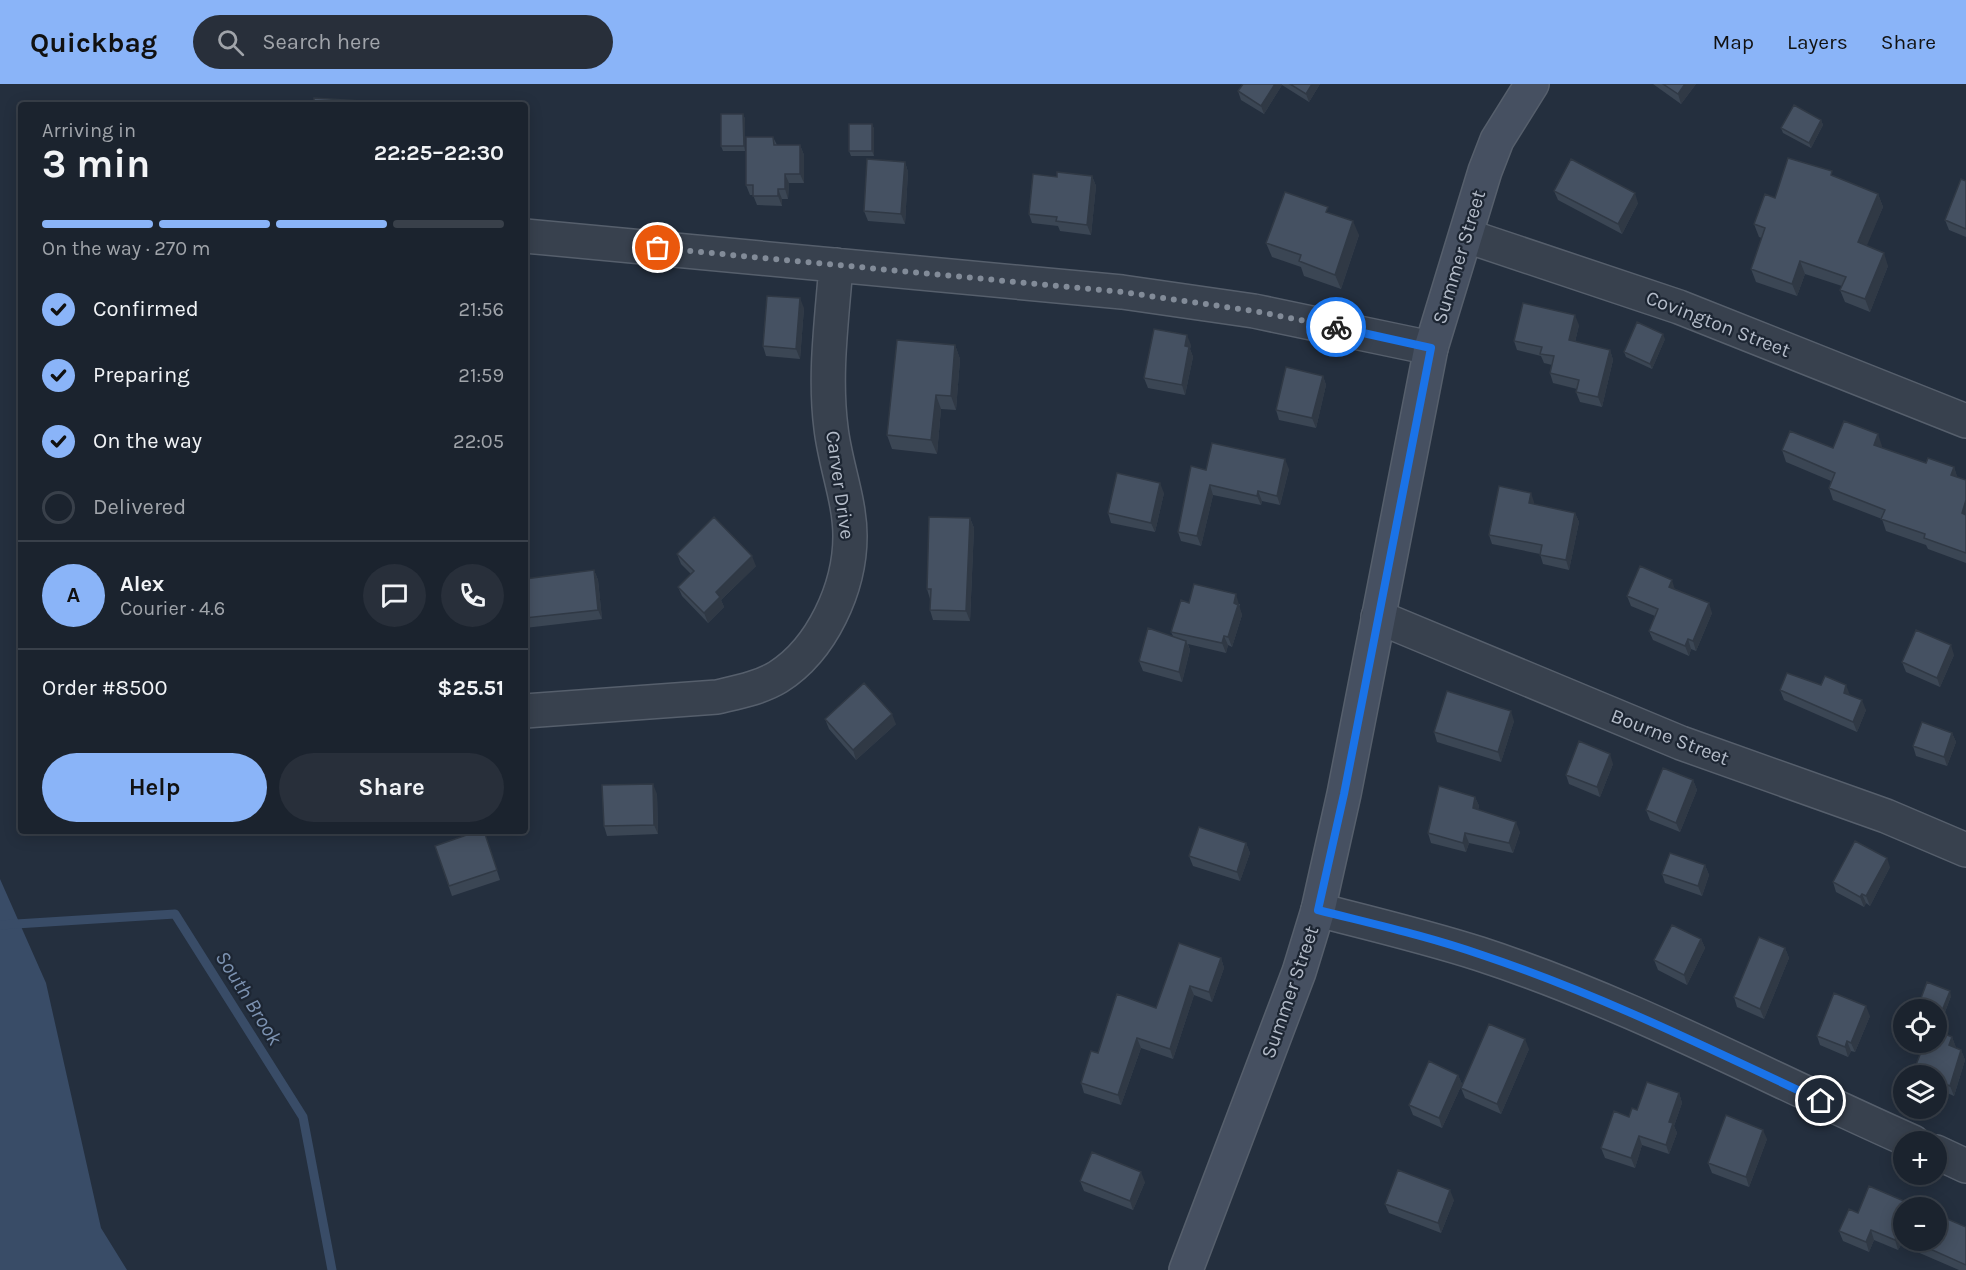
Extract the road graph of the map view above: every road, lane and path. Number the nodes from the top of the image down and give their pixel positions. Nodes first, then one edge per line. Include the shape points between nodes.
1 (1532, 84) edge
2 (528, 236) edge
3 (1467, 236) junction
4 (836, 265) junction
5 (1431, 348) junction
6 (1966, 422) edge
7 (1378, 617) junction
8 (528, 711) edge
9 (1966, 850) edge
10 (1318, 910) junction
11 (1893, 1133) edge
12 (1947, 1157) edge
13 (1966, 1166) edge
14 (1186, 1270) edge

1 - 3 main road, Summer Street via 1497,140
2 - 4 street
3 - 5 main road, Summer Street
3 - 6 street, Covington Street via 1679,307
4 - 5 street via 1188,301
4 - 8 street, Carver Drive via 829,399 849,543 844,581 812,644 777,678 748,690 717,697
5 - 7 main road, Summer Street
7 - 9 street, Bourne Street via 1681,743 1886,816
7 - 10 main road, Summer Street
10 - 11 street via 1480,954 1544,978 1671,1031
10 - 14 main road, Summer Street via 1285,1012
12 - 13 street

